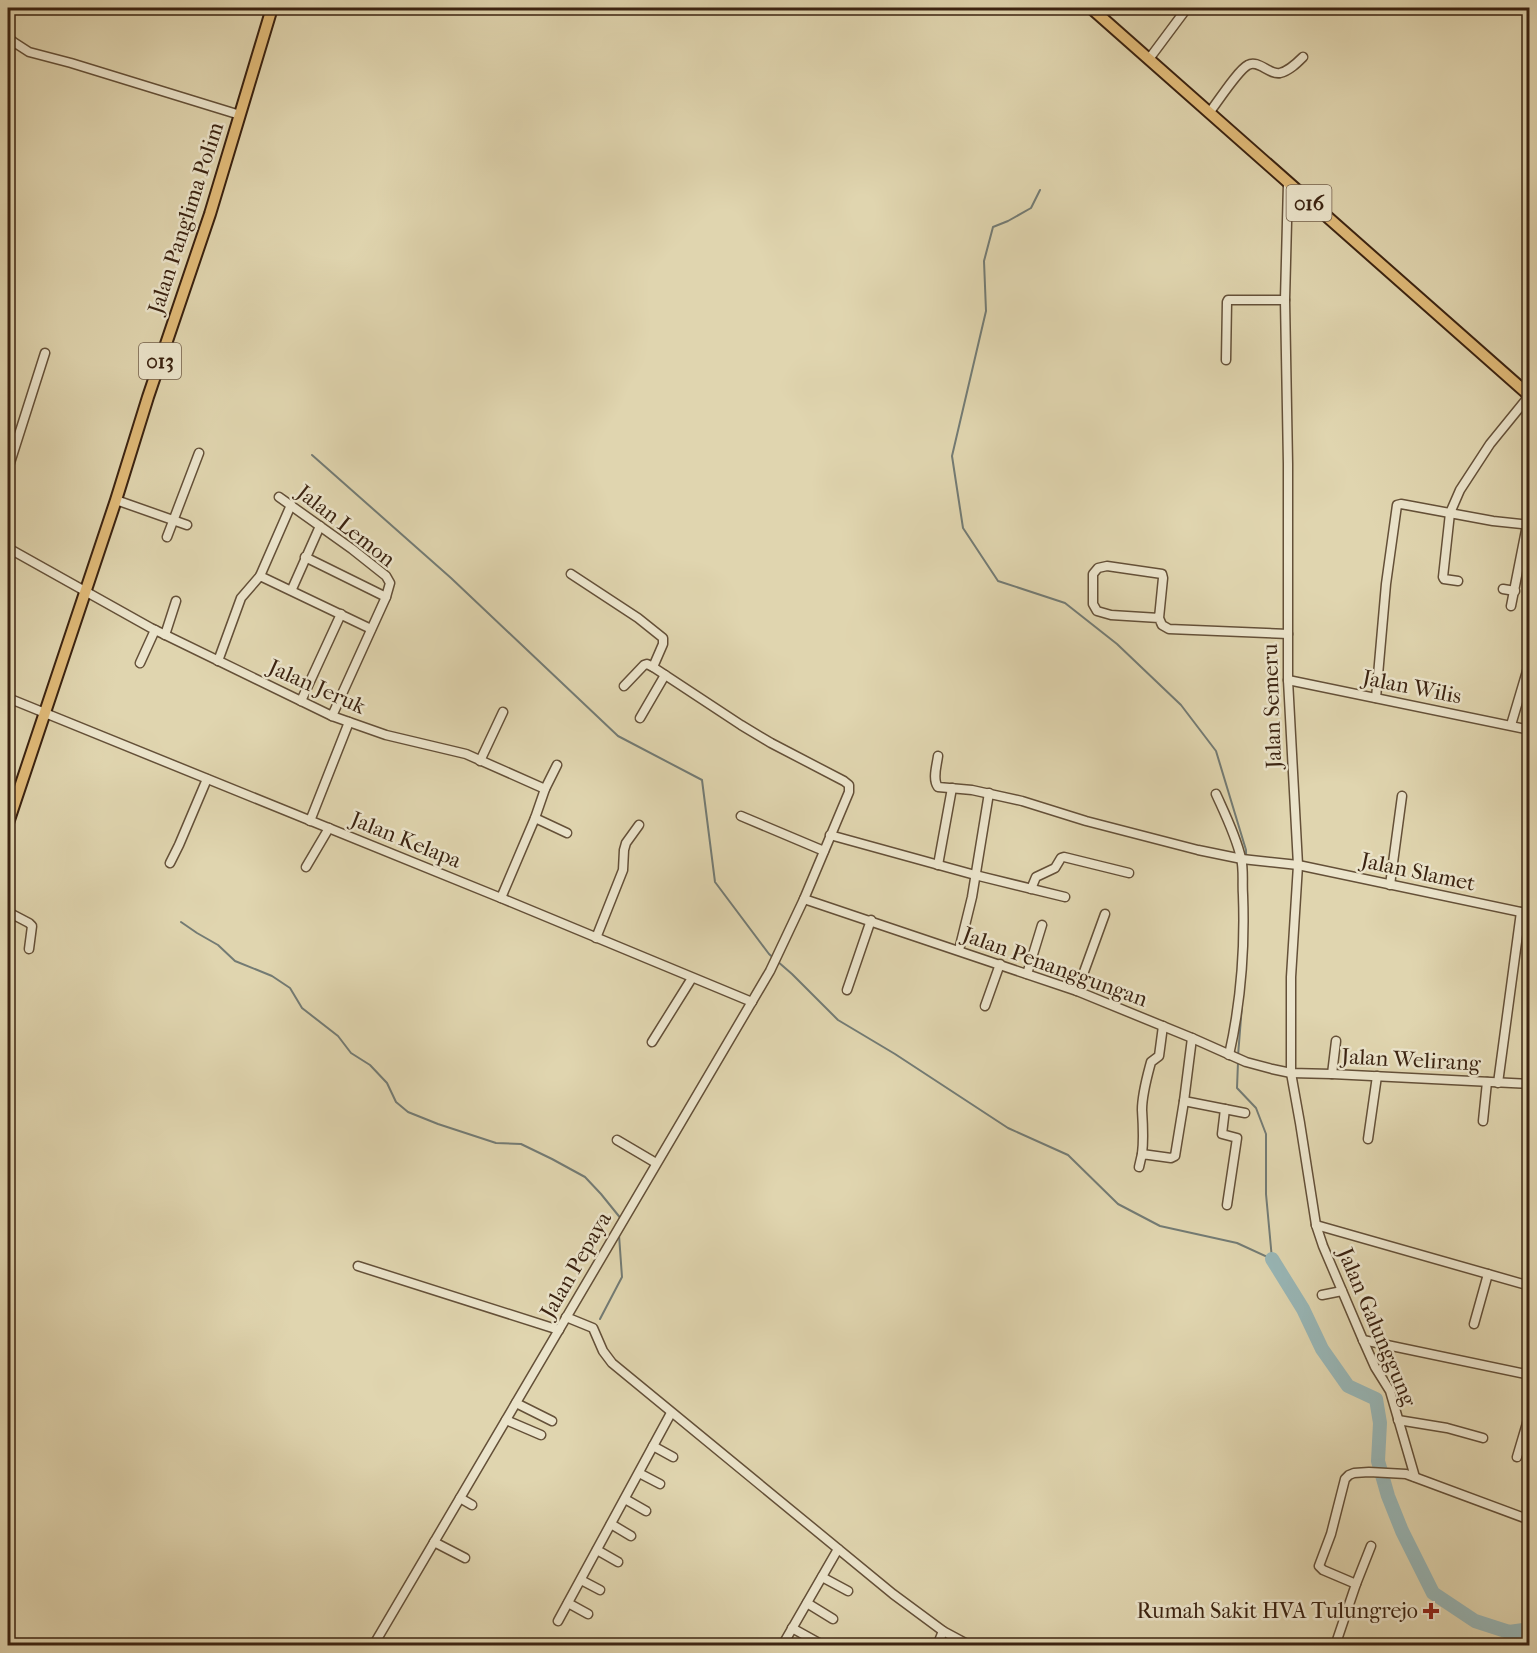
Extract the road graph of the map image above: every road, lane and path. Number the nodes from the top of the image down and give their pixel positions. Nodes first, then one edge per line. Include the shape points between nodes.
1 (272, 8) edge
2 (1091, 8) edge
3 (1187, 8) edge
4 (10, 40) edge
5 (8, 55) edge
6 (1303, 57) dead end
7 (1149, 59) junction
8 (1209, 113) junction
9 (240, 116) junction
10 (1288, 183) junction
11 (1285, 300) junction
12 (45, 353) dead end
13 (1226, 360) dead end
14 (1529, 396) edge
15 (199, 453) dead end
16 (8, 469) edge
17 (279, 497) dead end
18 (116, 500) junction
19 (291, 505) junction
20 (1450, 513) junction
21 (174, 521) junction
22 (187, 525) dead end
23 (1528, 525) edge
24 (320, 526) junction
25 (166, 537) dead end
26 (8, 548) edge
27 (305, 557) junction
28 (571, 574) dead end
29 (260, 576) junction
30 (1458, 581) dead end
31 (292, 589) junction
32 (1503, 589) dead end
33 (1515, 591) junction
34 (85, 592) junction
35 (386, 597) junction
36 (176, 601) dead end
37 (1511, 606) dead end
38 (341, 614) junction
39 (1159, 618) junction
40 (371, 629) junction
41 (155, 630) junction
42 (165, 634) junction
43 (1288, 634) junction
44 (218, 661) junction
45 (1530, 661) edge
46 (140, 663) dead end
47 (653, 667) junction
48 (665, 675) junction
49 (1288, 680) junction
50 (624, 686) dead end
51 (8, 698) edge
52 (1376, 698) junction
53 (301, 701) junction
54 (503, 712) dead end
55 (45, 713) junction
56 (332, 716) junction
57 (640, 718) dead end
58 (349, 722) junction
59 (1511, 725) junction
60 (1530, 730) edge
61 (938, 756) dead end
62 (480, 761) junction
63 (557, 765) dead end
64 (207, 779) junction
65 (545, 789) junction
66 (952, 789) junction
67 (989, 793) junction
68 (1216, 794) dead end
69 (1402, 796) dead end
70 (741, 816) dead end
71 (535, 818) junction
72 (310, 821) junction
73 (8, 823) edge
74 (639, 825) dead end
75 (329, 828) junction
76 (567, 833) dead end
77 (830, 835) junction
78 (824, 851) junction
79 (1245, 859) junction
80 (170, 862) dead end
81 (938, 865) junction
82 (1298, 865) junction
83 (306, 867) dead end
84 (1129, 873) dead end
85 (975, 875) junction
86 (1390, 885) junction
87 (1031, 889) junction
88 (1065, 897) dead end
89 (501, 898) junction
90 (804, 899) junction
91 (8, 912) edge
92 (1525, 913) edge
93 (1105, 914) dead end
94 (871, 920) junction
95 (1042, 925) dead end
96 (596, 938) junction
97 (29, 949) dead end
98 (959, 950) junction
99 (1000, 964) junction
100 (1027, 974) junction
101 (692, 978) junction
102 (847, 990) dead end
103 (1077, 991) junction
104 (752, 1002) junction
105 (985, 1006) dead end
106 (1163, 1026) junction
107 (1192, 1038) junction
108 (1336, 1041) dead end
109 (652, 1042) dead end
110 (1231, 1056) junction
111 (1291, 1073) junction
112 (1332, 1074) junction
113 (1377, 1076) junction
114 (1487, 1082) junction
115 (1498, 1083) junction
116 (1530, 1084) edge
117 (1184, 1101) junction
118 (1225, 1109) junction
119 (1245, 1113) dead end
120 (1483, 1121) dead end
121 (1368, 1138) dead end
122 (617, 1140) dead end
123 (1142, 1154) junction
124 (656, 1164) junction
125 (1139, 1167) dead end
126 (1227, 1205) dead end
127 (1316, 1225) junction
128 (358, 1266) dead end
129 (1488, 1274) junction
130 (1530, 1286) edge
131 (1342, 1291) junction
132 (1322, 1295) dead end
133 (566, 1317) junction
134 (1474, 1324) dead end
135 (559, 1330) junction
136 (1363, 1340) junction
137 (1530, 1375) edge
138 (516, 1403) junction
139 (671, 1413) junction
140 (1530, 1413) edge
141 (506, 1419) junction
142 (1398, 1420) junction
143 (552, 1421) dead end
144 (541, 1435) dead end
145 (1483, 1438) dead end
146 (653, 1446) junction
147 (673, 1457) dead end
148 (1517, 1457) dead end
149 (639, 1473) junction
150 (1415, 1477) junction
151 (660, 1484) dead end
152 (460, 1498) junction
153 (625, 1498) junction
154 (472, 1504) dead end
155 (646, 1511) dead end
156 (1530, 1520) edge
157 (611, 1524) junction
158 (631, 1536) dead end
159 (434, 1542) junction
160 (1371, 1546) dead end
161 (838, 1549) junction
162 (597, 1550) junction
163 (465, 1558) dead end
164 (618, 1562) dead end
165 (822, 1577) junction
166 (581, 1580) junction
167 (1356, 1584) junction
168 (600, 1590) dead end
169 (848, 1591) dead end
170 (568, 1603) junction
171 (807, 1603) junction
172 (588, 1614) dead end
173 (833, 1619) dead end
174 (558, 1621) dead end
175 (792, 1628) junction
176 (943, 1631) junction
177 (819, 1643) dead end
178 (373, 1646) edge
179 (782, 1646) edge
180 (937, 1646) edge
181 (971, 1646) edge
182 (1335, 1646) edge

1 - 9 main road, Jalan Panglima Polim / 013
2 - 7 main road, 016
3 - 7 street
4 - 5 street
4 - 9 street via 29,52
6 - 8 street via 1280,73 1253,63 1248,65
7 - 8 main road, 016
8 - 10 main road, 016
9 - 18 main road, Jalan Panglima Polim / 013
10 - 11 street, Jalan Semeru
10 - 14 main road, 016
11 - 13 street via 1228,300
11 - 43 street, Jalan Semeru
12 - 16 street
14 - 20 street via 1478,459
15 - 21 street
17 - 19 street, Jalan Lemon
18 - 21 street
18 - 34 main road, Jalan Panglima Polim / 013
19 - 24 street, Jalan Lemon
19 - 29 street
20 - 23 street
20 - 30 street via 1443,577
20 - 52 street via 1401,504 1396,507
21 - 22 street
21 - 25 street
23 - 33 street
24 - 27 street
24 - 35 street, Jalan Lemon via 389,579
26 - 34 street, Jalan Jeruk
27 - 31 street
27 - 35 street
28 - 47 street via 663,638
29 - 31 street
29 - 44 street via 241,598
31 - 38 street
32 - 33 street
33 - 37 street
34 - 41 street, Jalan Jeruk
34 - 55 main road, Jalan Panglima Polim / 013
35 - 40 street, Jalan Lemon
36 - 42 street
38 - 40 street
38 - 53 street
39 - 39 street via 1162,574 1107,566 1093,574 1097,611
39 - 43 street via 1168,629
40 - 56 street, Jalan Lemon
41 - 42 street, Jalan Jeruk
41 - 46 street
42 - 44 street, Jalan Jeruk
43 - 49 street, Jalan Semeru
44 - 53 street, Jalan Jeruk
45 - 59 street
47 - 48 street
47 - 50 street via 643,665
48 - 57 street
48 - 77 street, Jalan Pepaya via 741,726 847,784 849,792
49 - 52 street, Jalan Wilis
49 - 82 street, Jalan Semeru
51 - 55 street, Jalan Kelapa
52 - 59 street, Jalan Wilis
53 - 56 street, Jalan Jeruk
54 - 62 street
55 - 64 street, Jalan Kelapa
55 - 73 main road, 013
56 - 58 street, Jalan Jeruk
58 - 62 street, Jalan Jeruk
58 - 72 street
59 - 60 street, Jalan Wilis
61 - 66 street via 935,784
62 - 65 street, Jalan Jeruk
63 - 65 street
64 - 72 street, Jalan Kelapa
64 - 80 street
65 - 71 street
66 - 67 street, Jalan Slamet
66 - 81 street
67 - 79 street, Jalan Slamet
67 - 85 street
68 - 79 street
69 - 86 street
70 - 78 street
71 - 76 street
71 - 89 street
72 - 75 street, Jalan Kelapa
74 - 96 street via 626,843 623,870
75 - 83 street
75 - 89 street, Jalan Kelapa
77 - 78 street, Jalan Pepaya
77 - 81 street
78 - 90 street, Jalan Pepaya
79 - 82 street, Jalan Slamet
79 - 110 street via 1241,985
81 - 85 street
82 - 86 street, Jalan Slamet
82 - 111 street, Jalan Semeru via 1291,977
84 - 87 street via 1062,857 1055,867 1036,877
85 - 87 street
85 - 98 street
86 - 92 street, Jalan Slamet
87 - 88 street
89 - 96 street, Jalan Kelapa
90 - 94 street, Jalan Penanggungan
90 - 104 street, Jalan Pepaya
91 - 97 street via 32,926
92 - 115 street
93 - 103 street
94 - 98 street, Jalan Penanggungan
94 - 102 street
95 - 100 street
96 - 101 street, Jalan Kelapa
98 - 99 street, Jalan Penanggungan
99 - 100 street, Jalan Penanggungan
99 - 105 street
100 - 103 street, Jalan Penanggungan
101 - 104 street, Jalan Kelapa
101 - 109 street
103 - 106 street, Jalan Penanggungan
104 - 124 street, Jalan Pepaya
106 - 107 street, Jalan Penanggungan
106 - 123 street via 1159,1056 1151,1062 1144,1092
107 - 110 street, Jalan Penanggungan
107 - 117 street
108 - 112 street
110 - 111 street, Jalan Penanggungan
111 - 112 street, Jalan Welirang
111 - 127 street, Jalan Semeru
112 - 113 street, Jalan Welirang
113 - 114 street, Jalan Welirang
113 - 121 street
114 - 115 street, Jalan Welirang
114 - 120 street
115 - 116 street, Jalan Welirang
117 - 118 street
117 - 123 street via 1174,1156
118 - 119 street
118 - 126 street via 1222,1134 1237,1138
122 - 124 street
123 - 125 street
124 - 133 street, Jalan Pepaya
127 - 129 street
127 - 131 street, Jalan Galunggung
128 - 135 street
129 - 130 street
129 - 134 street
131 - 132 street
131 - 136 street, Jalan Galunggung
133 - 135 street, Jalan Pepaya
133 - 139 street via 593,1328 610,1361
135 - 138 street, Jalan Pepaya
136 - 137 street
136 - 142 street, Jalan Galunggung via 1390,1391
138 - 141 street, Jalan Pepaya
138 - 143 street
139 - 146 street
139 - 161 street
140 - 148 street
141 - 144 street
141 - 152 street, Jalan Pepaya
142 - 145 street
142 - 150 street, Jalan Galunggung
146 - 147 street
146 - 149 street
149 - 151 street
149 - 153 street
150 - 156 street
150 - 167 street via 1369,1472 1351,1474 1346,1479 1319,1568
152 - 154 street
152 - 159 street, Jalan Pepaya
153 - 155 street
153 - 157 street
157 - 158 street
157 - 162 street
159 - 163 street
159 - 178 street, Jalan Pepaya
160 - 167 street
161 - 165 street
161 - 176 street
162 - 164 street
162 - 166 street
165 - 169 street
165 - 171 street
166 - 168 street
166 - 170 street
167 - 182 street
170 - 172 street
170 - 174 street
171 - 173 street
171 - 175 street
175 - 177 street
175 - 179 street
176 - 180 street
176 - 181 street

